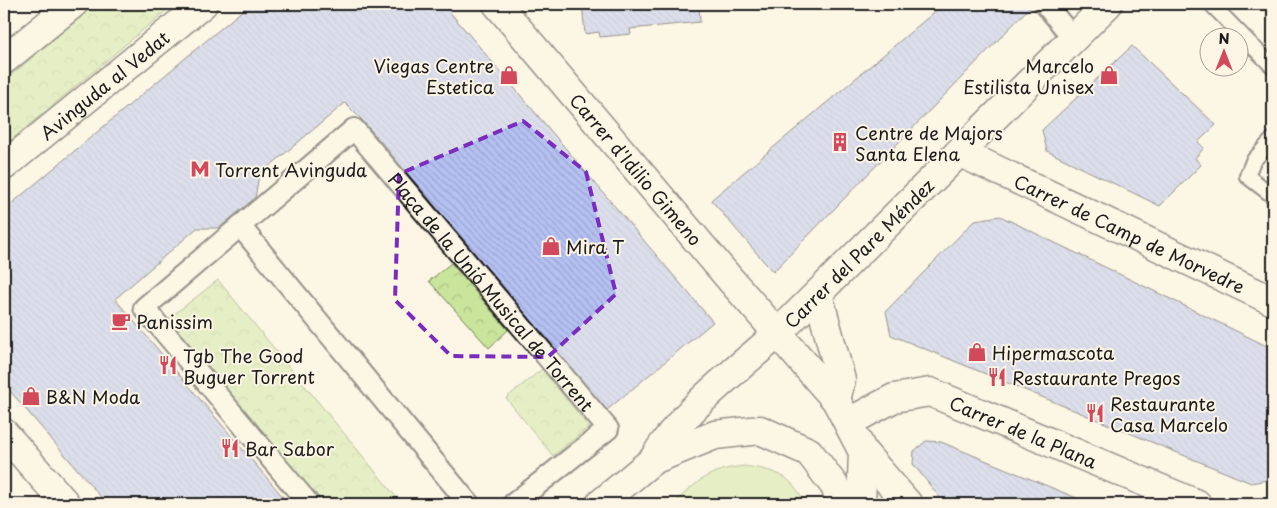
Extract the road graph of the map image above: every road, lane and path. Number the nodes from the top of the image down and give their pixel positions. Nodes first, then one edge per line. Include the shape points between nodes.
1 (73, 4) edge
2 (203, 4) edge
3 (496, 4) edge
4 (1044, 4) edge
5 (1108, 4) edge
6 (1211, 4) edge
7 (1073, 38) junction
8 (4, 60) edge
9 (1273, 67) edge
10 (1273, 139) edge
11 (959, 152) junction
12 (4, 166) edge
13 (1273, 196) edge
14 (240, 226) junction
15 (818, 294) junction
16 (1273, 301) edge
17 (777, 334) junction
18 (843, 411) junction
19 (4, 433) edge
20 (863, 452) junction
21 (653, 460) junction
22 (66, 504) edge
23 (309, 504) edge
24 (469, 504) edge
25 (513, 504) edge
26 (600, 504) edge
27 (843, 504) edge
28 (861, 504) edge
29 (908, 504) edge
30 (1197, 504) edge

1 - 8 street
2 - 12 street, Avinguda al Vedat
3 - 17 street, Carrer d'Idilio Gimeno
4 - 7 street
5 - 7 street, Carrer del Pare Méndez
6 - 9 lane
7 - 11 street, Carrer del Pare Méndez
10 - 13 lane via 1253,162 1247,176
11 - 15 street, Carrer del Pare Méndez
11 - 16 street, Carrer de Camp de Morvedre
14 - 23 street, Plaça de la Unió Musical de Torrent via 144,308
14 - 24 street
14 - 25 street, Plaça de la Unió Musical de Torrent via 354,129 608,429
15 - 17 street, Carrer del Pare Méndez
15 - 18 street via 841,380
17 - 18 street, Carrer d'Idilio Gimeno
17 - 21 street, Carrer del Pare Méndez via 683,419
18 - 20 street, Carrer d'Idilio Gimeno
18 - 30 street, Carrer de la Plana via 930,392
19 - 22 street
20 - 28 street
20 - 29 street
21 - 26 street, Carrer del Pare Méndez
21 - 27 street, Carrer del Pare Méndez via 715,435 760,430 809,452 834,484

